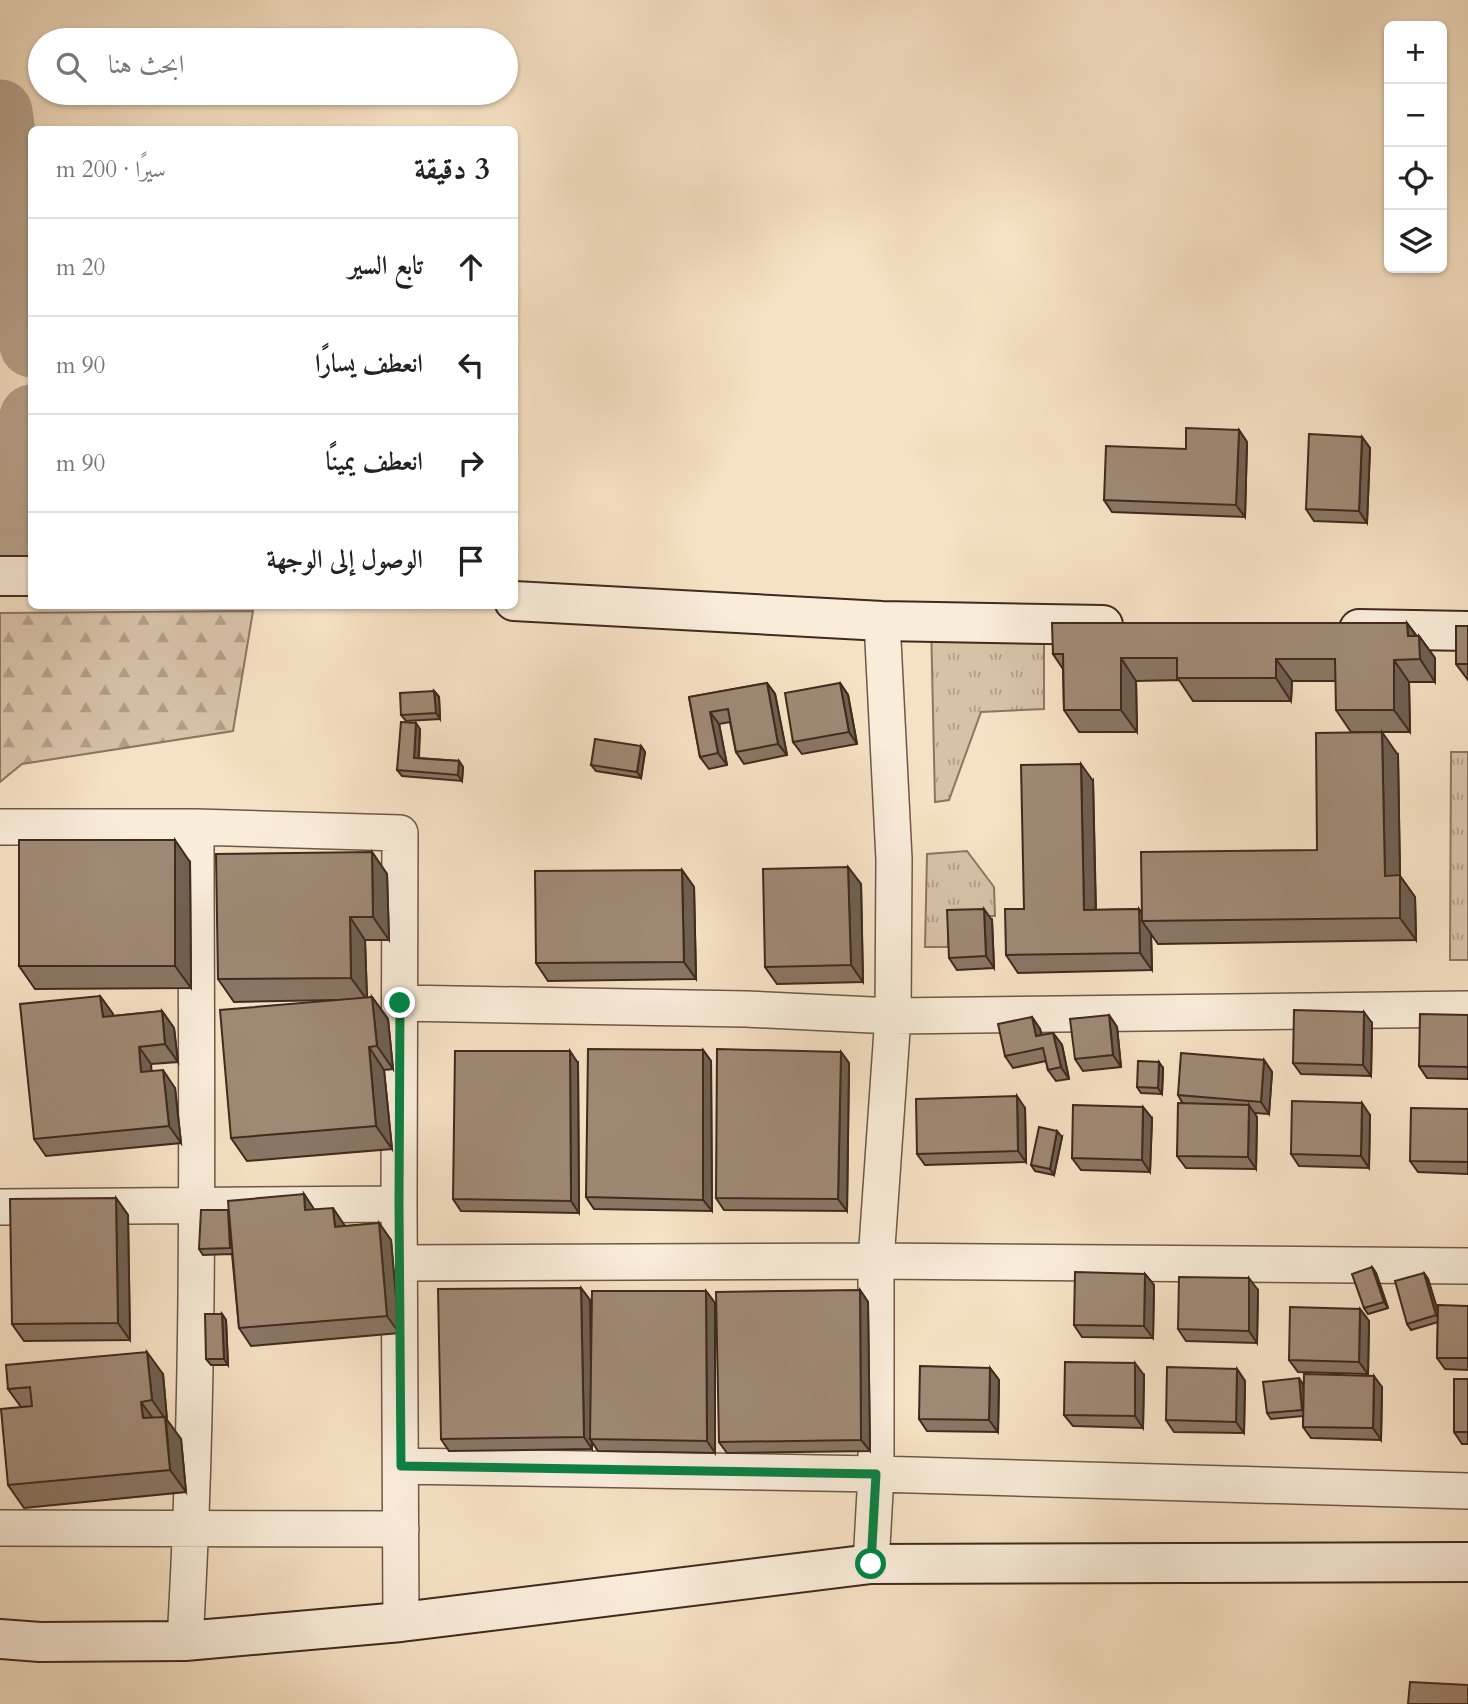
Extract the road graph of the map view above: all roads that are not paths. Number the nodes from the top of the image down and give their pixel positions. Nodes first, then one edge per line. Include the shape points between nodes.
1 (0, 576) edge
2 (28, 576) edge
3 (518, 601) edge
4 (882, 621) junction
5 (1133, 625) edge
6 (1329, 629) edge
7 (1468, 631) edge
8 (0, 827) edge
9 (196, 827) junction
10 (400, 1003) junction
11 (1468, 1009) edge
12 (893, 1016) junction
13 (399, 1204) junction
14 (196, 1206) junction
15 (0, 1207) edge
16 (400, 1262) junction
17 (876, 1262) junction
18 (1468, 1266) edge
19 (401, 1466) junction
20 (876, 1474) junction
21 (1468, 1491) edge
22 (0, 1528) edge
23 (192, 1528) junction
24 (401, 1528) junction
25 (1468, 1562) edge
26 (871, 1564) junction
27 (401, 1622) junction
28 (0, 1639) edge
29 (185, 1642) junction

1 - 2 main road
3 - 4 main road
4 - 5 main road
4 - 12 street via 894,859
6 - 7 main road
8 - 9 street
9 - 10 street via 400,833
9 - 14 street
10 - 12 street
10 - 13 street
11 - 12 street
12 - 17 street
13 - 14 street
13 - 16 street
14 - 15 street
14 - 23 street
16 - 17 street
16 - 19 street
17 - 18 street
17 - 20 street
19 - 20 street
19 - 24 street
20 - 21 street
20 - 26 street
22 - 23 street
23 - 24 street
23 - 29 street
24 - 27 street
25 - 26 main road
26 - 27 main road
27 - 29 main road
28 - 29 main road

